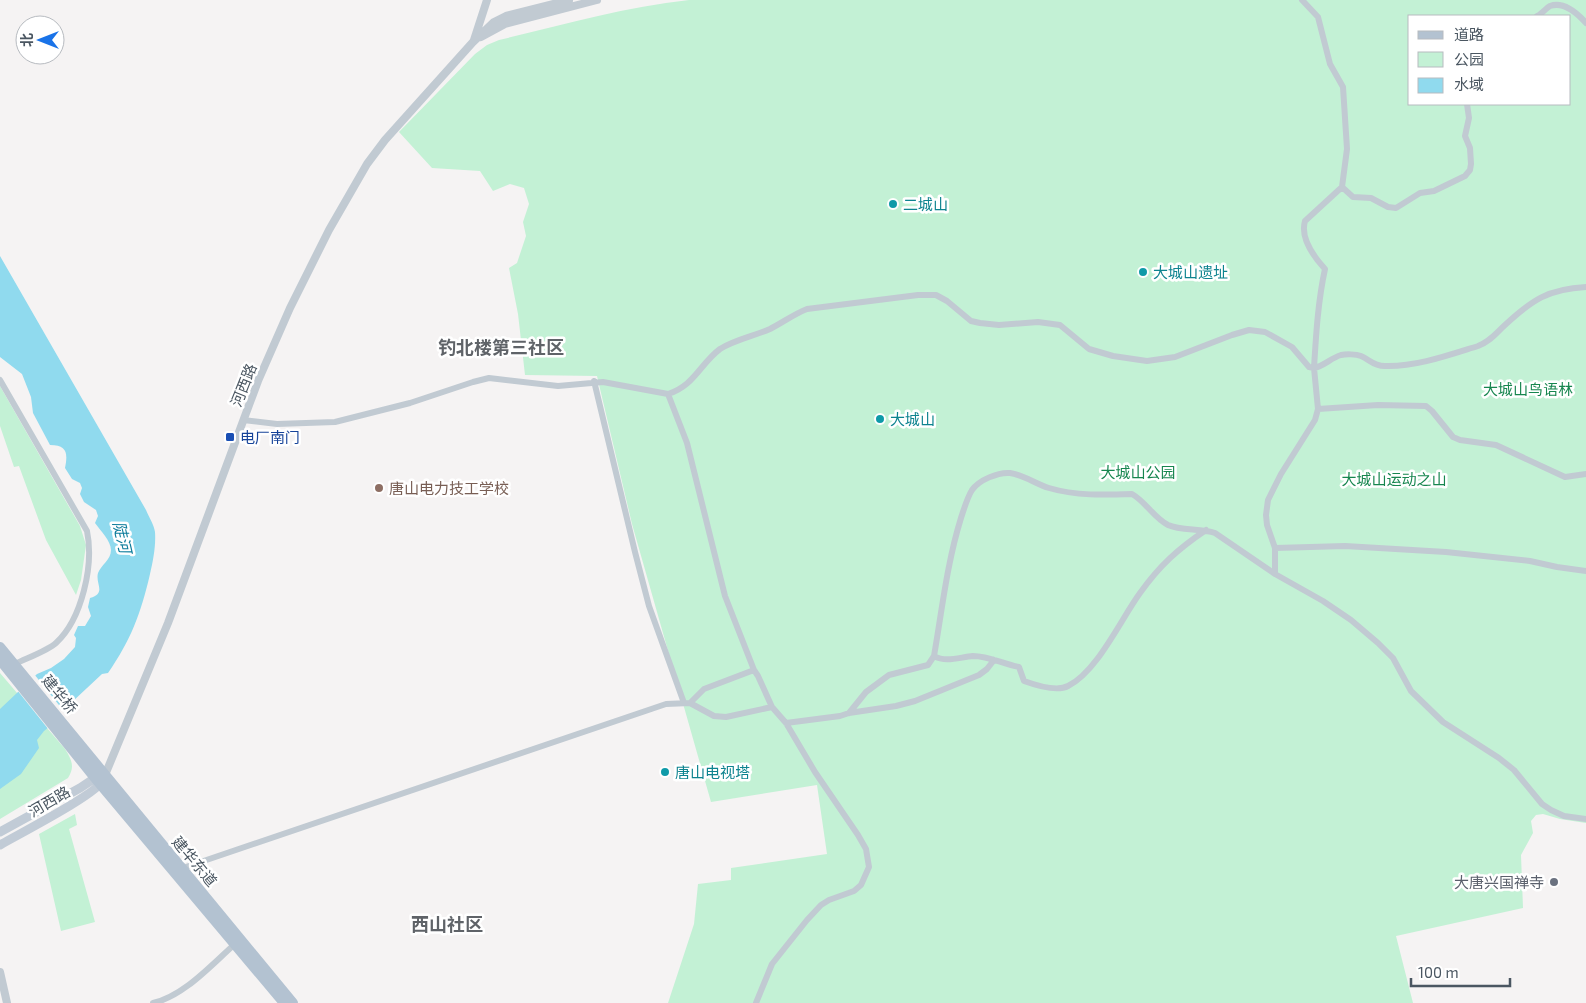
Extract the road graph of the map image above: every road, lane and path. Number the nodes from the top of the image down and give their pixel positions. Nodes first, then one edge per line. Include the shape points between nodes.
1 (487, 0) edge
2 (569, 0) edge
3 (597, 0) edge
4 (1302, 0) edge
5 (1538, 15) edge
6 (1586, 23) edge
7 (473, 42) junction
8 (1468, 105) edge
9 (1342, 187) junction
10 (1586, 286) edge
11 (1314, 368) junction
12 (0, 380) edge
13 (594, 381) junction
14 (668, 394) junction
15 (1318, 408) junction
16 (243, 420) junction
17 (1586, 474) edge
18 (1206, 530) junction
19 (1275, 548) junction
20 (1586, 571) edge
21 (1275, 574) junction
22 (0, 647) edge
23 (934, 656) junction
24 (0, 660) edge
25 (994, 660) junction
26 (754, 670) junction
27 (17, 671) junction
28 (687, 703) junction
29 (772, 708) junction
30 (849, 713) junction
31 (786, 723) junction
32 (72, 740) joint
33 (101, 779) junction
34 (1586, 819) edge
35 (0, 832) edge
36 (0, 845) edge
37 (176, 869) junction
38 (235, 944) junction
39 (0, 972) edge
40 (7, 1003) edge
41 (153, 1003) edge
42 (284, 1003) edge
43 (293, 1003) edge
44 (756, 1003) edge

1 - 7 street
2 - 7 street, 河西路 via 506,16 494,22
3 - 7 street, 河西路 via 505,24
4 - 9 street via 1318,17 1330,64 1343,87 1347,149
5 - 6 street via 1550,6 1563,6
7 - 16 street, 河西路 via 367,164 290,308
8 - 9 street via 1466,136 1471,164 1465,176 1420,194 1396,208 1388,208 1371,198 1353,197
9 - 11 street via 1304,221 1303,228 1313,256 1326,269
10 - 11 street via 1558,290 1541,297 1481,345 1403,365 1382,366 1360,356 1342,355
11 - 14 street via 1309,367 1292,347 1265,332 1249,330 1176,357 1147,361 1089,349 1060,325 1038,322 999,325 971,321 936,295 918,294 807,309 772,328 720,349 688,384
11 - 15 street
12 - 27 street via 87,531 90,544 87,579 67,631 55,644
13 - 14 street
13 - 16 street via 558,386 489,378 335,422 277,424
13 - 28 street via 649,606
14 - 26 street via 687,443 725,596
15 - 17 street via 1426,406 1453,437 1460,440 1496,445 1565,477
15 - 19 street via 1315,420 1268,500 1267,525
16 - 33 street, 河西路 via 168,623
18 - 21 street
18 - 23 street via 1165,524 1132,494 1075,493 1009,473 980,482 972,489 956,534
18 - 25 street via 1166,561 1140,593 1089,671 1068,686 1039,686 1024,681 1018,667
19 - 20 street via 1345,546 1446,552
19 - 21 street
21 - 34 street via 1324,601 1378,643 1392,658 1411,691 1460,734 1514,770 1542,804 1564,816
22 - 27 main road
23 - 25 street via 940,660 972,656
23 - 30 street via 928,665 889,675 866,692
24 - 27 main road
25 - 30 street via 980,675 915,701
26 - 28 street via 704,689
26 - 29 street
27 - 32 main road, 建华桥
28 - 29 street via 714,716 726,717
28 - 37 street via 666,704
29 - 31 street
30 - 31 street
31 - 44 street via 858,834 866,849 869,867 862,884 854,891 829,900 807,920 772,964
32 - 33 main road, 建华东道
33 - 35 main road, 河西路
33 - 36 main road, 河西路 via 85,797
33 - 37 main road, 建华东道
37 - 38 main road, 建华东道
37 - 43 main road, 建华东道
38 - 41 street via 184,988 167,1000
38 - 42 main road, 建华东道
39 - 40 street

